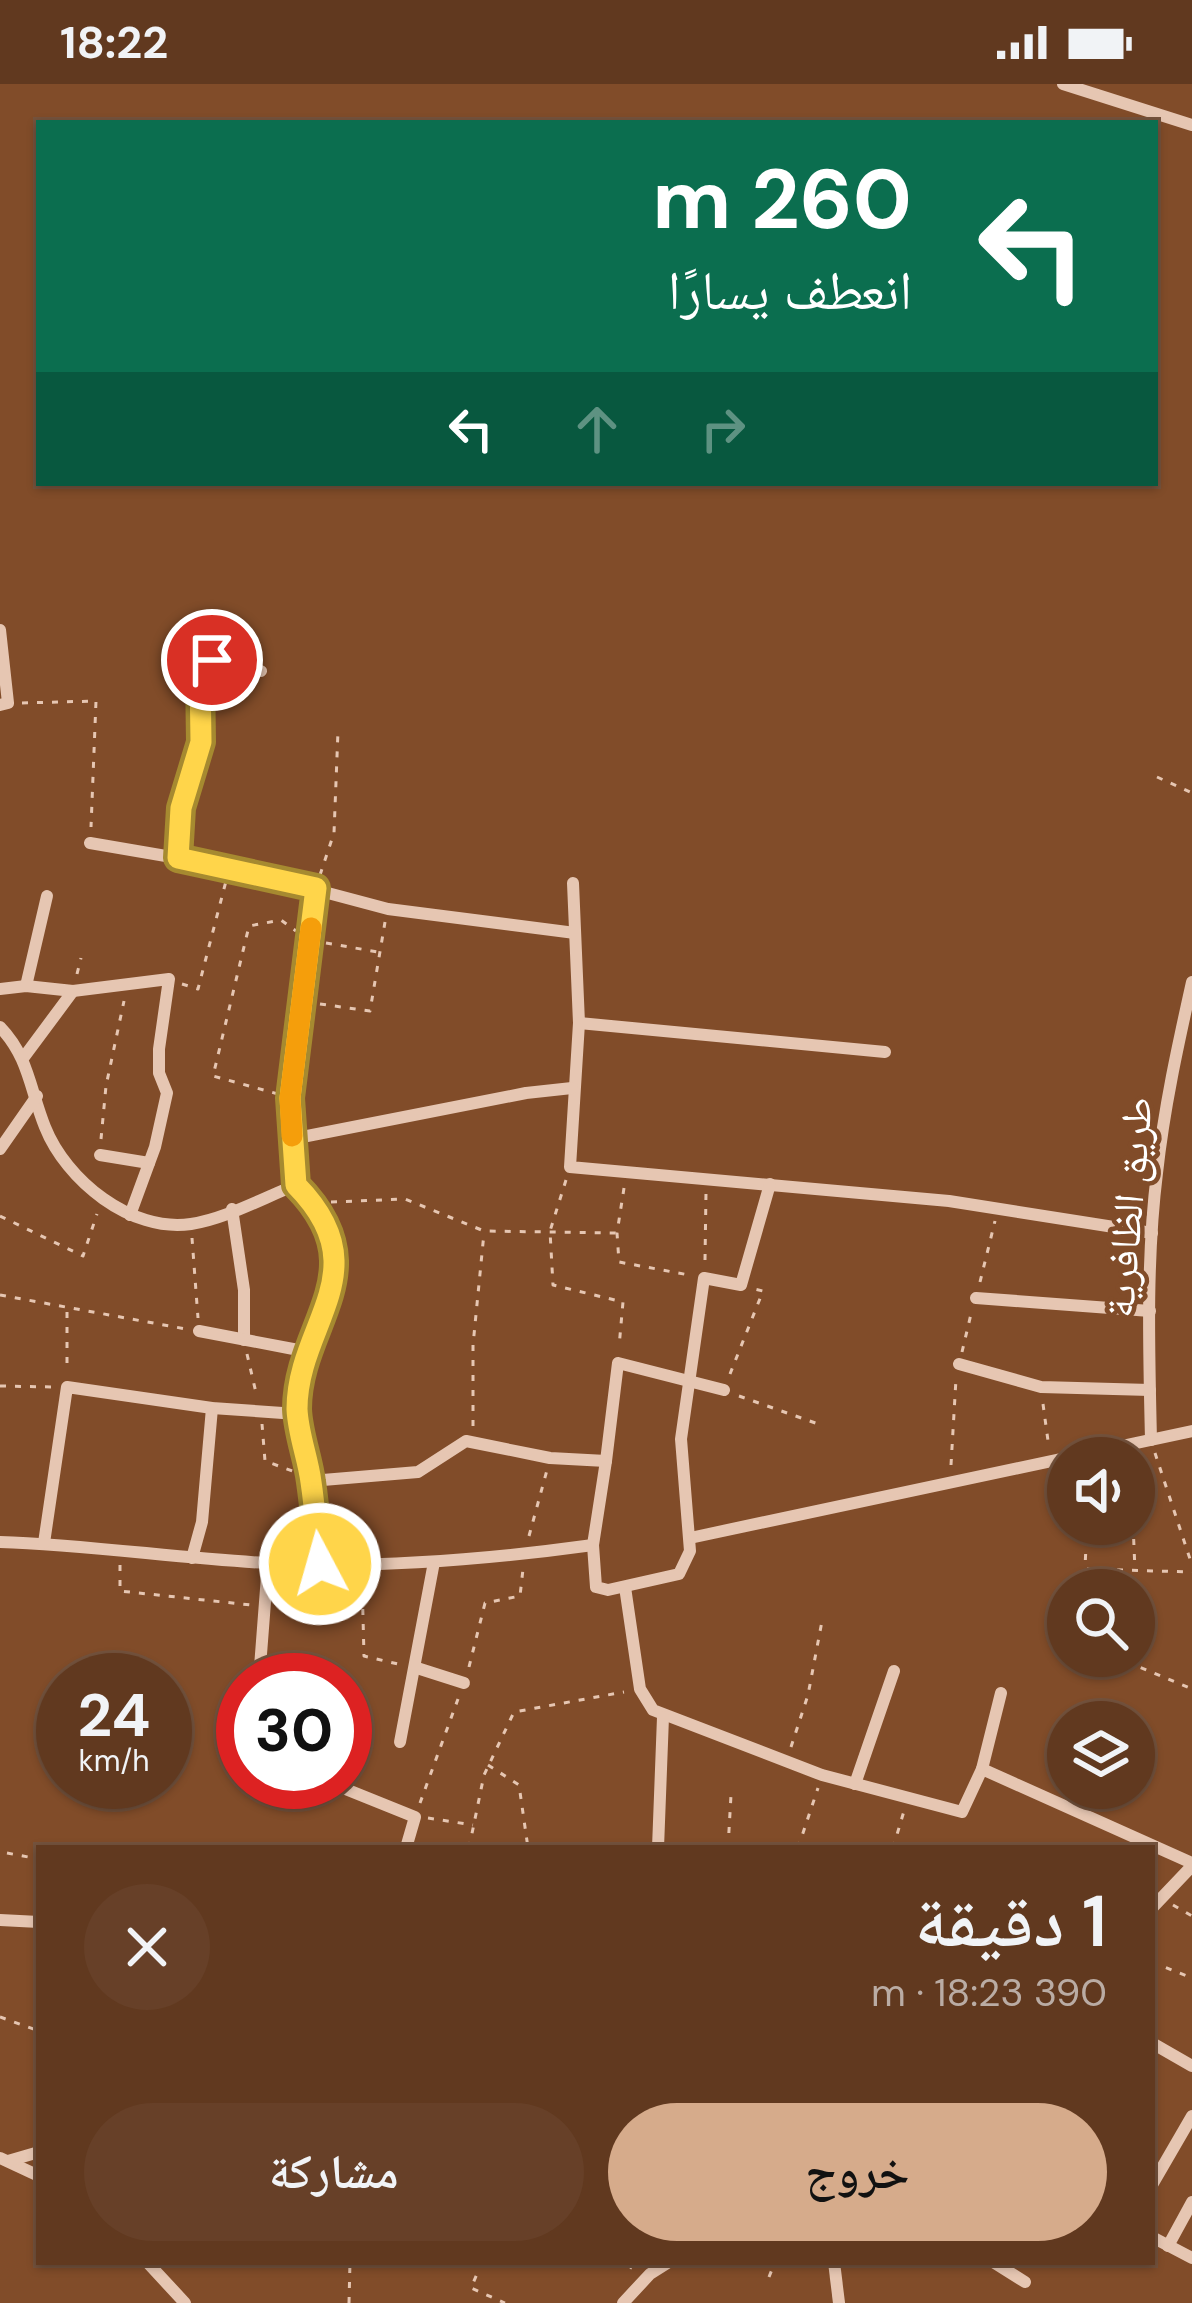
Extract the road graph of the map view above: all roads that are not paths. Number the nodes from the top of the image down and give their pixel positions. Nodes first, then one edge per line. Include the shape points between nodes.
1 (1063, 84) edge
2 (1192, 125) edge
3 (0, 630) edge
4 (261, 671) dead end
5 (4, 704) edge
6 (90, 843) road end
7 (178, 858) junction
8 (573, 883) dead end
9 (316, 888) junction
10 (47, 896) dead end
11 (575, 933) junction
12 (1192, 982) edge
13 (26, 986) junction
14 (0, 989) edge
15 (73, 991) junction
16 (579, 1023) junction
17 (0, 1027) edge
18 (885, 1052) dead end
19 (24, 1057) junction
20 (572, 1088) junction
21 (37, 1096) junction
22 (292, 1139) junction
23 (0, 1149) edge
24 (100, 1154) road end
25 (149, 1163) junction
26 (770, 1184) junction
27 (296, 1185) junction
28 (232, 1209) junction
29 (130, 1215) junction
30 (1152, 1233) junction
31 (976, 1298) road end
32 (1150, 1311) junction
33 (200, 1331) road end
34 (244, 1340) junction
35 (309, 1352) junction
36 (958, 1364) road end
37 (690, 1381) junction
38 (724, 1390) road end
39 (1150, 1390) junction
40 (212, 1408) junction
41 (298, 1414) junction
42 (1192, 1431) edge
43 (1151, 1437) edge
44 (1155, 1439) edge
45 (606, 1461) junction
46 (1047, 1463) edge
47 (311, 1481) junction
48 (690, 1538) junction
49 (0, 1542) edge
50 (44, 1544) junction
51 (593, 1545) junction
52 (192, 1558) junction
53 (434, 1562) junction
54 (268, 1563) junction
55 (320, 1564) junction
56 (625, 1587) junction
57 (262, 1653) edge
58 (417, 1669) junction
59 (894, 1671) dead end
60 (464, 1683) road end
61 (1001, 1693) dead end
62 (663, 1717) junction
63 (400, 1742) dead end
64 (982, 1769) junction
65 (855, 1784) junction
66 (372, 1800) edge
67 (407, 1845) edge
68 (658, 1845) edge
69 (1150, 1845) edge
70 (1155, 1847) edge
71 (1192, 1864) edge
72 (1157, 1904) edge
73 (0, 1920) edge
74 (36, 1922) edge
75 (1155, 2045) edge
76 (1192, 2066) edge
77 (1192, 2116) edge
78 (36, 2153) edge
79 (4, 2160) edge
80 (36, 2175) edge
81 (1155, 2180) edge
82 (1192, 2202) edge
83 (1155, 2239) edge
84 (1168, 2246) junction
85 (1192, 2258) edge
86 (150, 2265) edge
87 (834, 2265) edge
88 (998, 2265) edge
89 (650, 2268) edge
90 (1025, 2282) dead end
91 (185, 2303) edge
92 (623, 2303) edge
93 (839, 2303) edge

1 - 2 street
3 - 5 street
4 - 7 street via 212,660 202,666 201,742 181,808
6 - 7 street
7 - 9 street
8 - 11 street
9 - 11 street via 388,908
9 - 22 street
10 - 13 street
11 - 16 street
12 - 30 street, طريق الظافرية
13 - 14 street
13 - 15 street
15 - 19 street
15 - 25 street via 169,980 159,1049 167,1091
16 - 18 street
16 - 20 street
17 - 19 street
19 - 21 street
20 - 22 street
20 - 26 street via 570,1167
21 - 23 street
21 - 29 street via 59,1154
22 - 27 street
24 - 25 street
25 - 29 street
26 - 30 street
26 - 37 street via 741,1285 704,1278
27 - 28 street
27 - 35 street via 330,1244 333,1279
28 - 29 street via 191,1224
28 - 34 street
30 - 32 street, طريق الظافرية
31 - 32 street
32 - 39 street, طريق الظافرية
33 - 34 street
34 - 35 street
35 - 41 street
36 - 39 street via 1041,1387
37 - 38 street
37 - 45 street via 618,1363
37 - 48 street via 680,1439
39 - 43 street, طريق الظافرية
40 - 41 street
40 - 50 street via 67,1388
40 - 52 street
41 - 47 street
42 - 44 street
45 - 47 street via 473,1441 418,1472
45 - 51 street
46 - 48 street
47 - 55 street
48 - 56 street via 679,1574
49 - 50 street
50 - 52 street
51 - 53 street
51 - 56 street via 596,1587
52 - 54 street
53 - 55 street
53 - 58 street
54 - 55 street
54 - 57 street
56 - 62 street via 640,1689
58 - 60 street
58 - 63 street
59 - 65 street
61 - 64 street
62 - 65 street
62 - 68 street
64 - 65 street via 962,1812
64 - 69 street
66 - 67 street via 415,1817
70 - 71 street
71 - 72 street
73 - 74 street
75 - 76 street
77 - 81 street
78 - 79 street
79 - 80 street
82 - 84 street
83 - 84 street
84 - 85 street
86 - 91 street
87 - 93 street
88 - 90 street
89 - 92 street

